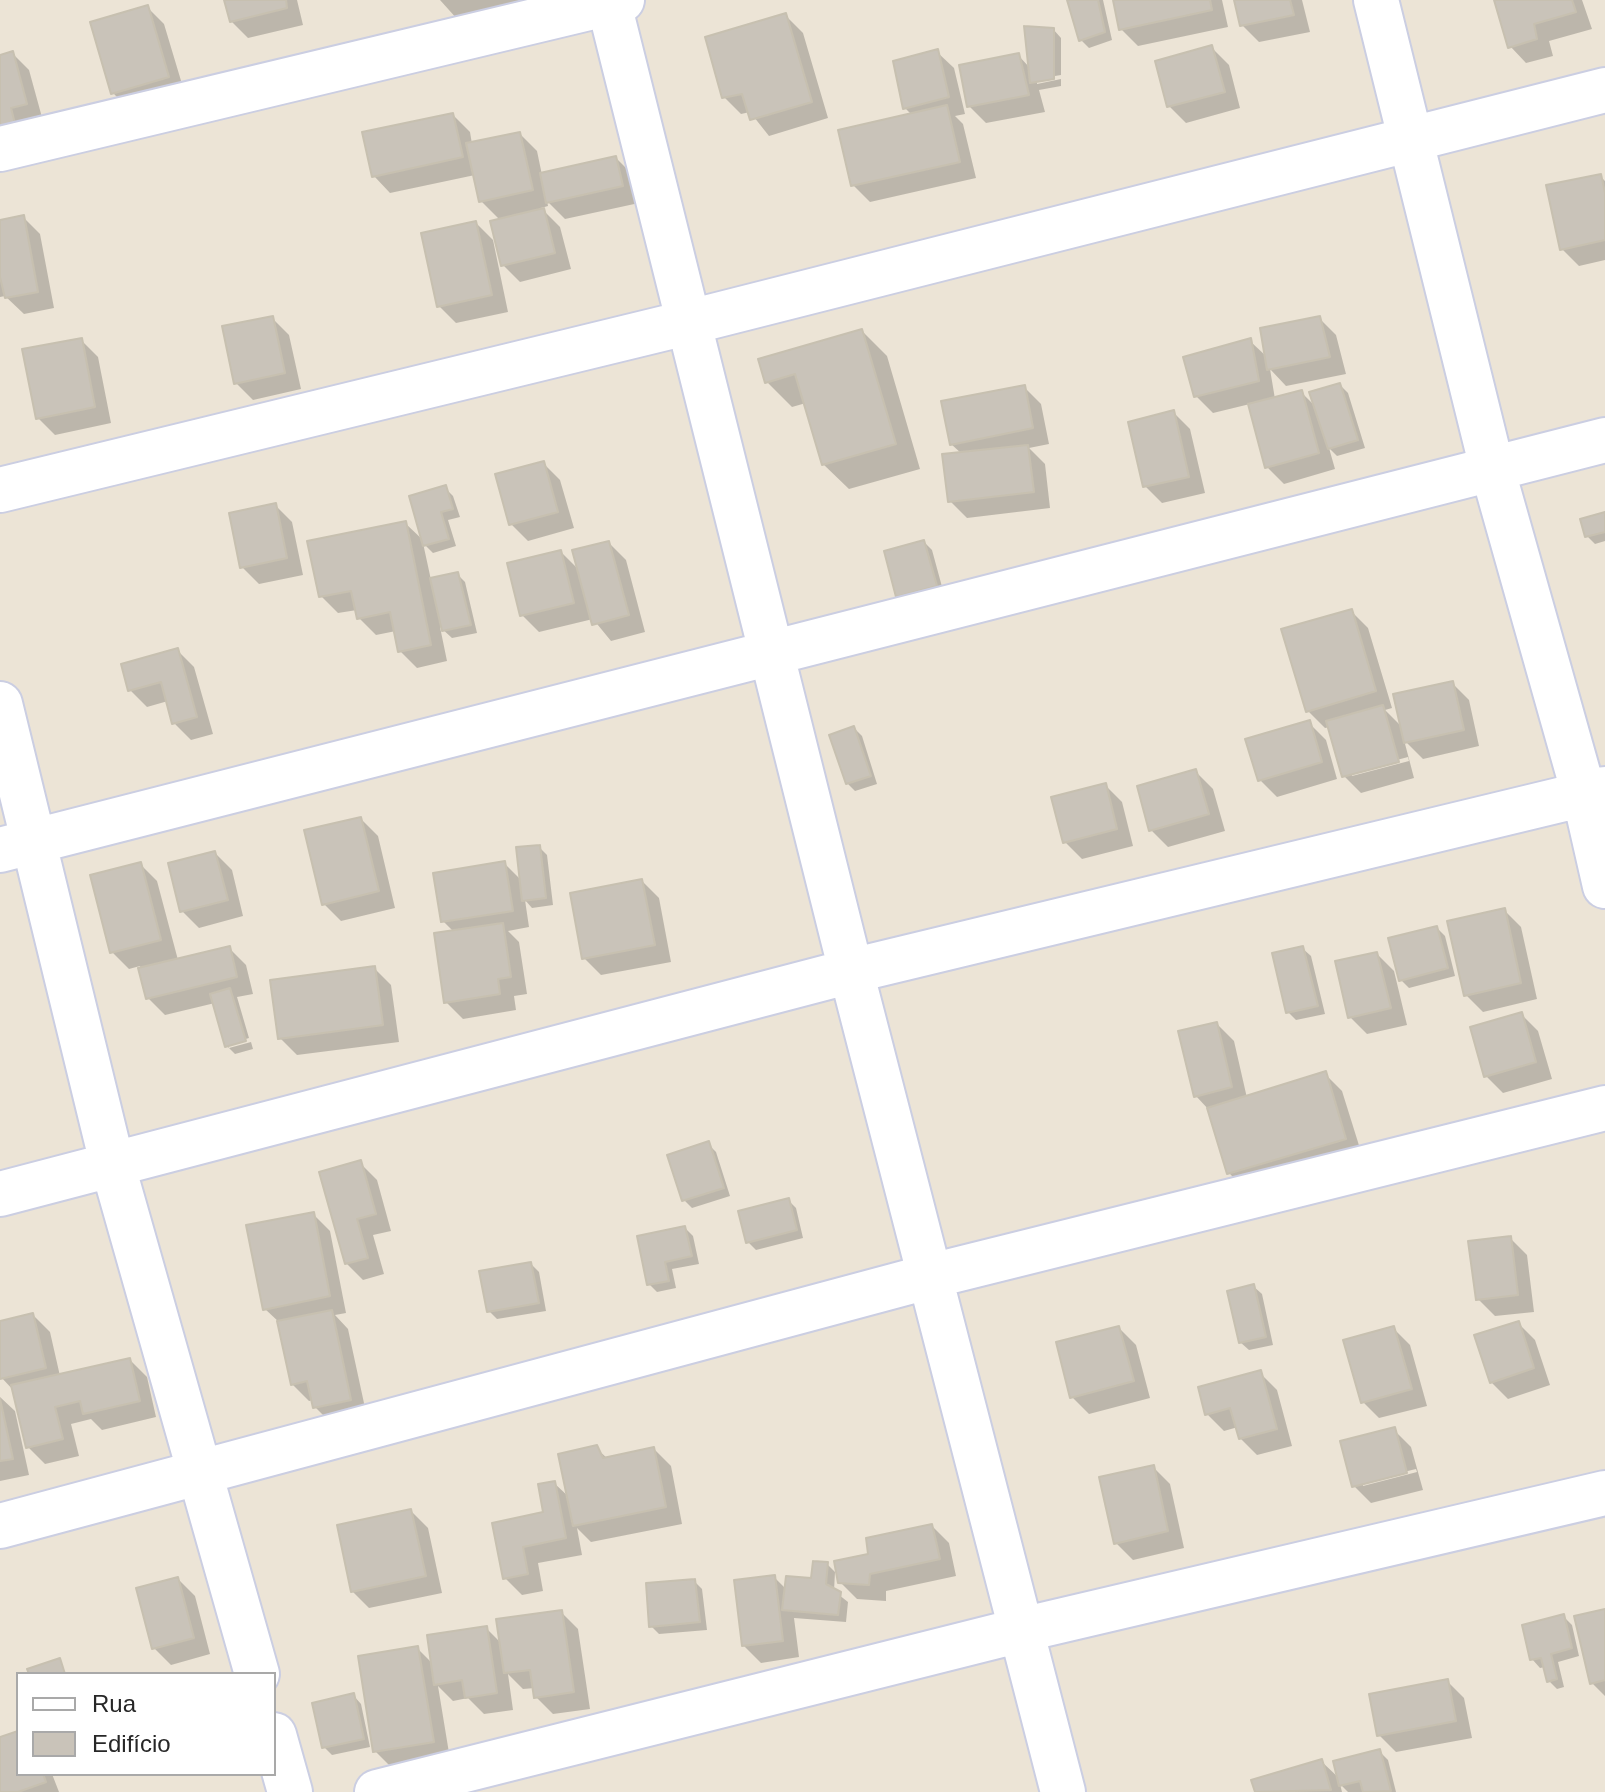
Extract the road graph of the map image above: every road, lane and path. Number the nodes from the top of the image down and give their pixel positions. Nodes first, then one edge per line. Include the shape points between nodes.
1 (1376, 0) edge
2 (613, 1) edge
3 (1605, 90) edge
4 (1410, 138) junction
5 (0, 149) edge
6 (690, 322) junction
7 (1605, 440) edge
8 (1492, 468) junction
9 (0, 490) edge
10 (774, 654) junction
11 (0, 704) edge
12 (1594, 792) edge
13 (18, 846) edge
14 (1605, 886) edge
15 (851, 971) junction
16 (1605, 1108) edge
17 (112, 1163) junction
18 (0, 1194) edge
19 (931, 1276) junction
20 (200, 1472) junction
21 (1605, 1493) edge
22 (0, 1526) edge
23 (1021, 1630) junction
24 (256, 1672) edge
25 (276, 1742) edge
26 (290, 1792) edge
27 (377, 1792) edge
28 (1063, 1792) edge

1 - 4 street
2 - 5 street
2 - 6 street
3 - 4 street
4 - 6 street
4 - 8 street
6 - 9 street
6 - 10 street
7 - 8 street
8 - 10 street
8 - 12 street
10 - 13 street
10 - 15 street
11 - 13 street
12 - 14 street
12 - 15 street
13 - 17 street
15 - 17 street
15 - 19 street
16 - 19 street
17 - 18 street
17 - 20 street
19 - 20 street
19 - 23 street
20 - 22 street
20 - 24 street
21 - 23 street
23 - 27 street
23 - 28 street
25 - 26 street

